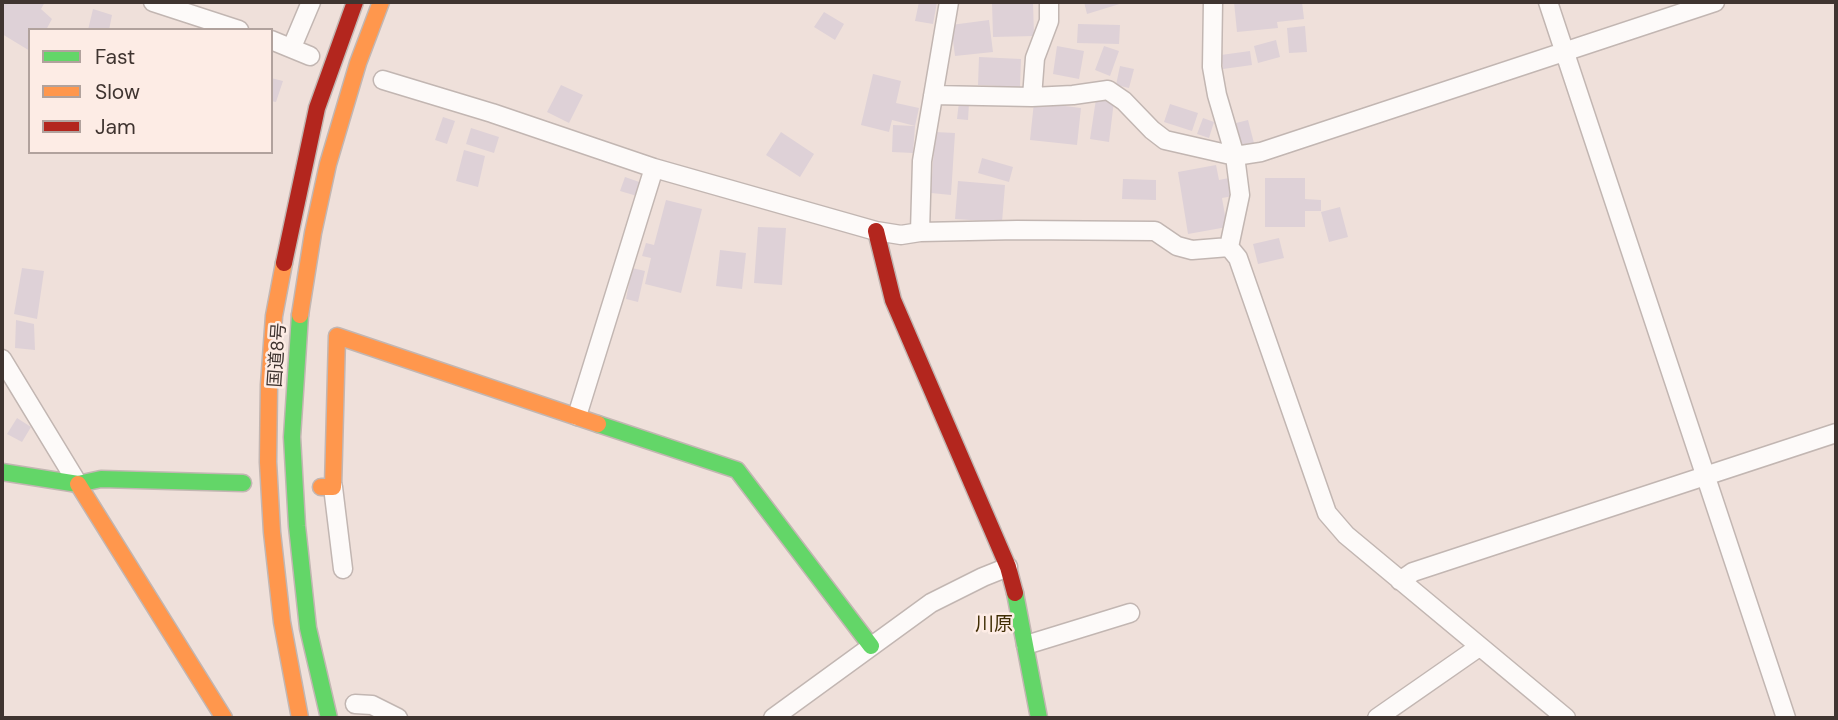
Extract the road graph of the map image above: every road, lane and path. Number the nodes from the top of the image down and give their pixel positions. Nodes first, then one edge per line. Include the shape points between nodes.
1 (153, 2) edge
2 (311, 2) edge
3 (355, 2) edge
4 (381, 2) edge
5 (949, 2) edge
6 (1049, 2) edge
7 (1213, 2) edge
8 (1548, 2) edge
9 (1715, 2) edge
10 (233, 28) edge
11 (273, 41) edge
12 (292, 47) junction
13 (1564, 51) junction
14 (310, 56) dead end
15 (383, 80) dead end
16 (933, 95) junction
17 (1032, 97) junction
18 (1235, 156) junction
19 (654, 168) junction
20 (876, 231) junction
21 (920, 232) junction
22 (1229, 247) junction
23 (2, 359) edge
24 (577, 416) junction
25 (1836, 433) edge
26 (2, 472) edge
27 (1706, 477) junction
28 (243, 483) dead end
29 (78, 484) junction
30 (327, 487) joint
31 (1008, 567) junction
32 (343, 569) dead end
33 (1401, 581) junction
34 (1130, 614) dead end
35 (1026, 645) junction
36 (871, 646) junction
37 (1479, 647) junction
38 (355, 704) dead end
39 (219, 717) edge
40 (300, 718) edge
41 (329, 718) edge
42 (398, 718) edge
43 (773, 718) edge
44 (1039, 718) edge
45 (1377, 718) edge
46 (1566, 718) edge
47 (1786, 718) edge

1 - 10 street
2 - 12 street
3 - 40 main road, 国道8号 via 317,108 274,316 268,462 272,532 282,622
4 - 41 main road, 国道8号 via 328,164 297,333 292,437 296,526 308,628
5 - 16 street
6 - 17 street via 1049,21 1035,58
7 - 18 street via 1212,67
8 - 13 street
9 - 13 street
11 - 12 street
12 - 14 street
13 - 18 street via 1261,152
13 - 27 street
15 - 19 street
16 - 17 street
16 - 21 street via 922,161
17 - 18 street via 1108,90 1165,140
18 - 22 street via 1240,195
19 - 20 street
19 - 24 street
20 - 21 street
20 - 31 main road via 893,300
21 - 22 street via 1155,231 1192,250
22 - 33 street via 1238,258 1327,513
23 - 29 street
24 - 30 main road via 337,336
24 - 36 main road via 737,470
25 - 27 street
26 - 29 main road
27 - 33 street via 1413,572
27 - 47 street
28 - 29 main road via 101,479
29 - 39 main road
30 - 32 street
31 - 35 main road
31 - 36 street via 931,603
33 - 37 street
34 - 35 street
35 - 44 main road
36 - 43 street
37 - 45 street
37 - 46 street
38 - 42 street via 372,705

